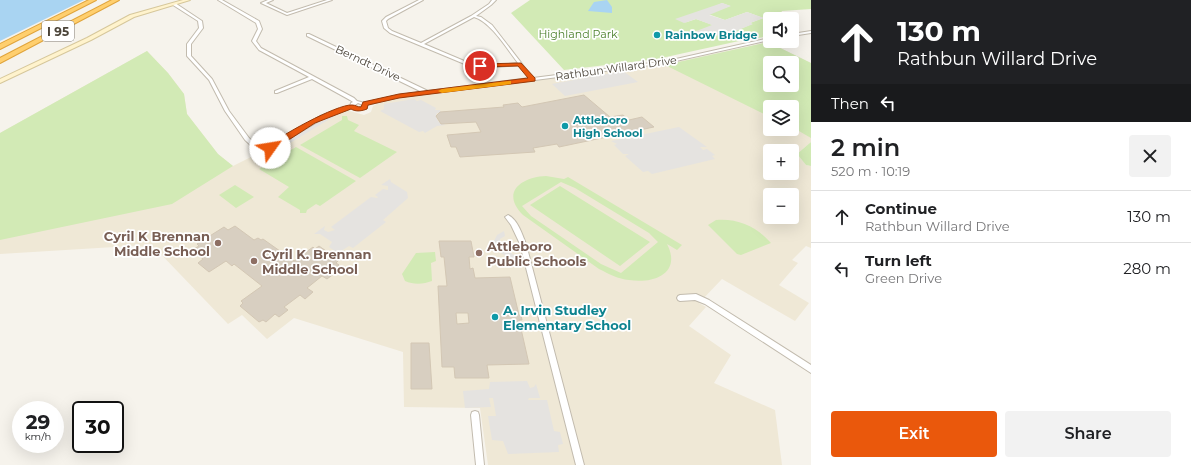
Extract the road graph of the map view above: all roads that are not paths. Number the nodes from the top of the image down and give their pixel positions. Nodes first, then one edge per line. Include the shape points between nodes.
1 (93, 0) edge
2 (116, 0) edge
3 (188, 0) edge
4 (220, 0) edge
5 (270, 0) edge
6 (330, 0) edge
7 (421, 0) edge
8 (494, 0) edge
9 (174, 4) junction
10 (473, 16) junction
11 (811, 32) edge
12 (799, 34) edge
13 (308, 35) dead end
14 (763, 41) edge
15 (422, 44) junction
16 (0, 47) edge
17 (0, 61) edge
18 (519, 64) junction
19 (312, 78) junction
20 (533, 80) junction
21 (0, 81) edge
22 (276, 92) dead end
23 (426, 92) junction
24 (356, 103) junction
25 (365, 104) junction
26 (352, 107) junction
27 (508, 217) dead end
28 (680, 298) dead end
29 (811, 369) edge
30 (475, 415) dead end
31 (480, 465) edge
32 (580, 465) edge

1 - 16 highway, I 95
2 - 17 highway, I 95
3 - 9 main road
4 - 19 street via 258,22 260,29 254,41 260,49
5 - 6 street via 263,3 287,14
7 - 15 street via 387,18 384,25 391,32
8 - 10 street
9 - 21 main road via 132,16
9 - 26 street via 196,17 202,25 189,44 189,56 211,80 226,111 247,139 259,150 266,150 322,117
10 - 15 street
10 - 18 street via 491,26
11 - 12 street
13 - 23 street, Berndt Drive
14 - 20 street, Rathbun Willard Drive via 667,62
15 - 18 street via 468,64
18 - 20 street
19 - 22 street
19 - 24 street via 352,98
20 - 23 street, Rathbun Willard Drive
23 - 25 street, Rathbun Willard Drive
24 - 25 street, Rathbun Willard Drive
24 - 26 street
25 - 26 street, Rathbun Willard Drive via 362,108
27 - 32 street via 523,244
28 - 29 street via 696,297 707,302
30 - 31 street

